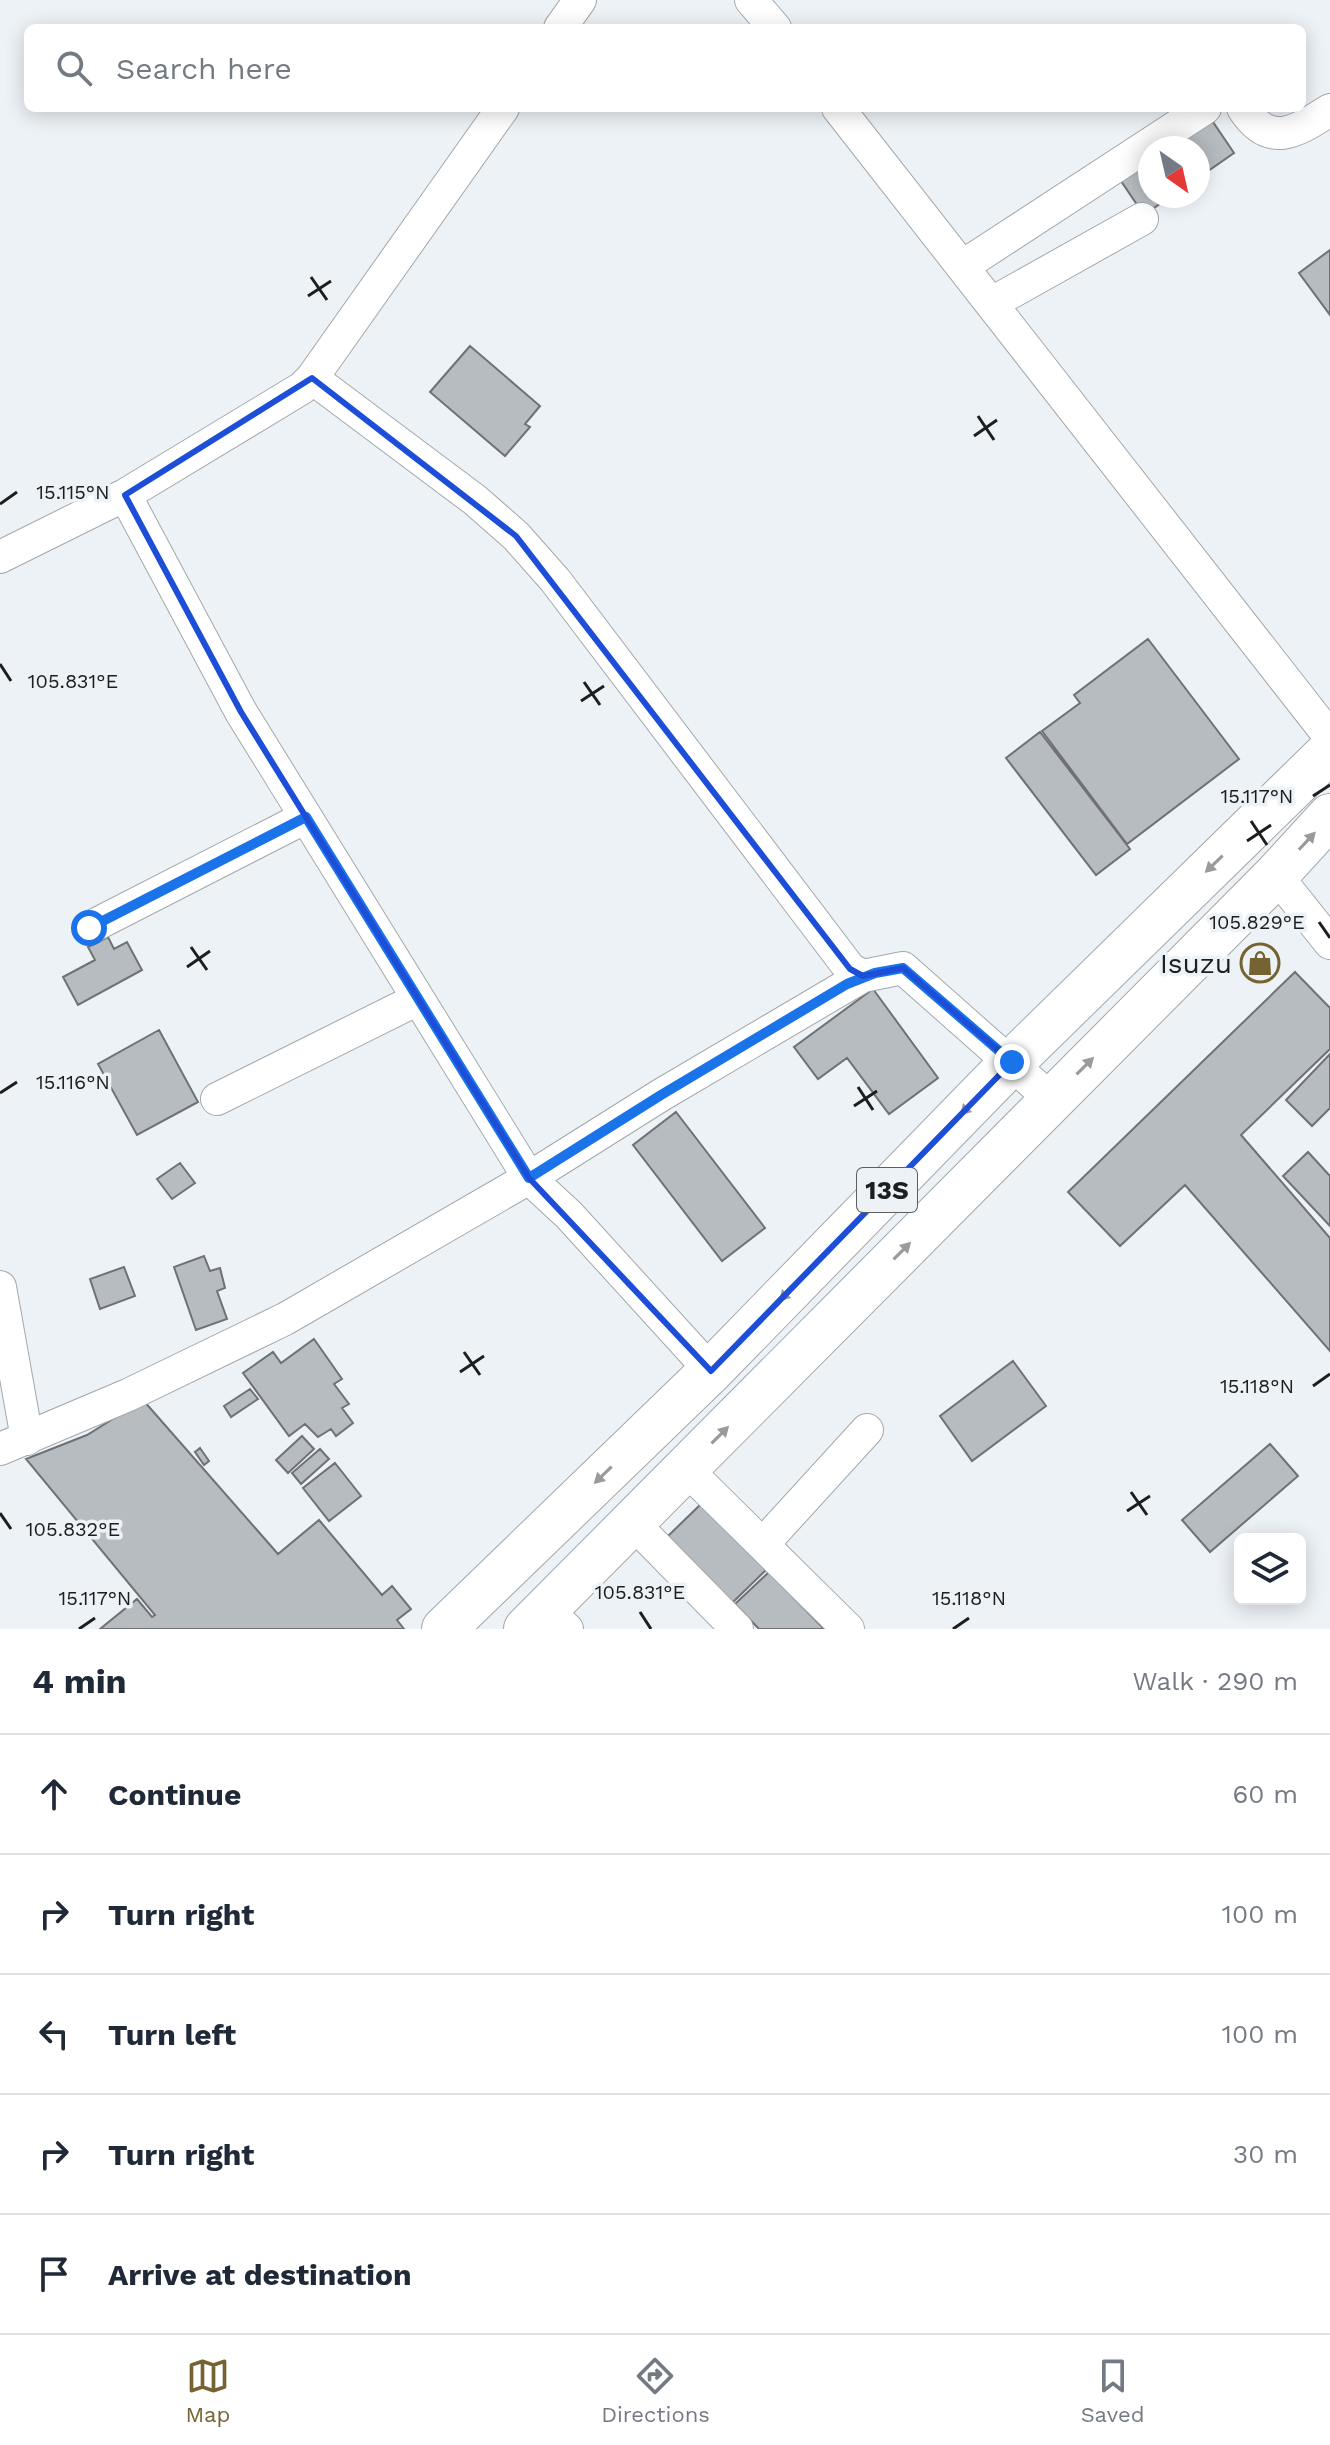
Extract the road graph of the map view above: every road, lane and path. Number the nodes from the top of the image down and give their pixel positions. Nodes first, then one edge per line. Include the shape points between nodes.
1 (580, 0) edge
2 (751, 0) edge
3 (563, 24) edge
4 (772, 24) edge
5 (1330, 110) edge
6 (500, 112) edge
7 (841, 112) edge
8 (1199, 112) edge
9 (1246, 112) edge
10 (1142, 219) dead end
11 (963, 266) junction
12 (992, 303) junction
13 (312, 378) junction
14 (125, 495) junction
15 (0, 557) edge
16 (1330, 737) edge
17 (1330, 751) edge
18 (1330, 816) edge
19 (306, 817) junction
20 (1276, 875) junction
21 (89, 928) dead end
22 (1330, 943) edge
23 (863, 976) junction
24 (418, 999) junction
25 (1012, 1062) junction
26 (217, 1099) dead end
27 (1052, 1100) junction
28 (529, 1178) junction
29 (0, 1287) edge
30 (711, 1371) junction
31 (867, 1430) dead end
32 (13, 1444) edge
33 (686, 1469) junction
34 (632, 1522) junction
35 (763, 1544) junction
36 (546, 1622) edge
37 (444, 1629) edge
38 (737, 1629) edge
39 (848, 1629) edge

1 - 3 street
2 - 4 street
5 - 9 street via 1297,131 1277,134 1252,122
6 - 13 street
7 - 11 street
8 - 11 street
10 - 12 street
11 - 12 street
12 - 16 street
13 - 14 street
13 - 23 street via 516,536 555,580 850,969
14 - 15 street
14 - 19 street via 241,712
17 -> 25 highway, 13S
20 -> 18 highway, 13S
19 - 21 street
19 - 24 street
20 - 22 street
27 -> 20 highway, 13S
23 - 25 street via 903,968
23 - 28 street
24 - 26 street
24 - 28 street
25 - 27 street
25 -> 30 highway, 13S
33 -> 27 highway, 13S
28 - 30 street
28 - 32 street via 285,1319
29 - 32 street
30 -> 37 highway, 13S
31 - 35 street
33 - 34 highway, 13S
33 - 35 street
34 - 36 highway, 13S
34 - 38 street
35 - 39 street

